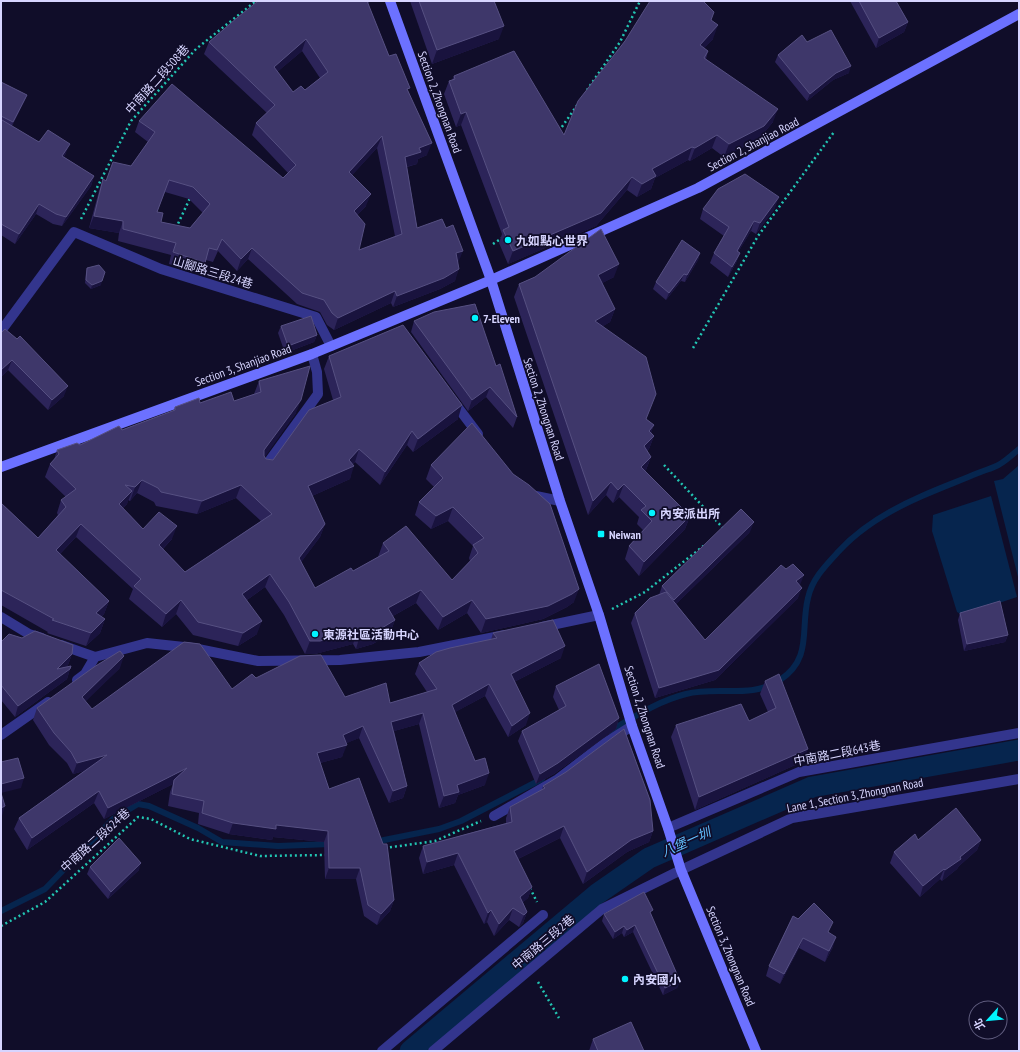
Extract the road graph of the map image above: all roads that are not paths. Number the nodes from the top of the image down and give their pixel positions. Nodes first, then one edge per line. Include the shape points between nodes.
1 (390, 1) edge
2 (1019, 14) edge
3 (491, 280) junction
4 (1, 331) edge
5 (331, 346) junction
6 (312, 354) junction
7 (449, 395) edge
8 (485, 445) edge
9 (266, 467) edge
10 (1, 468) edge
11 (523, 490) edge
12 (560, 501) junction
13 (599, 615) junction
14 (1, 617) edge
15 (535, 629) edge
16 (512, 633) edge
17 (95, 657) junction
18 (632, 726) junction
19 (1019, 733) edge
20 (1, 735) edge
21 (1019, 779) edge
22 (494, 816) road end
23 (668, 828) junction
24 (681, 870) junction
25 (543, 915) road end
26 (382, 1051) edge
27 (433, 1051) edge
28 (756, 1051) edge

1 - 3 main road, Section 2, Zhongnan Road
2 - 3 main road, Section 2, Shanjiao Road via 698,188
3 - 5 main road, Section 3, Shanjiao Road via 396,323
3 - 12 main road, Section 2, Zhongnan Road
4 - 5 street, 山腳路三段24巷 via 74,232 161,270 316,317
5 - 6 main road, Section 3, Shanjiao Road
6 - 9 street via 317,372 318,394
6 - 10 main road, Section 3, Shanjiao Road
7 - 8 street
11 - 12 street via 534,496
12 - 13 main road, Section 2, Zhongnan Road
13 - 15 street
13 - 18 main road, Section 2, Zhongnan Road
14 - 17 street via 29,634
16 - 17 street via 419,652 340,660 258,661 193,648 147,643
17 - 20 street via 85,674
18 - 22 street via 558,779
18 - 23 main road, Section 2, Zhongnan Road
19 - 23 street, 中南路二段643巷 via 799,772
21 - 24 street, Lane 1, Section 3, Zhongnan Road via 792,818
23 - 24 main road, Section 2, Zhongnan Road
24 - 27 street, 中南路三段2巷 via 602,909
24 - 28 main road, Section 3, Zhongnan Road
25 - 26 street

